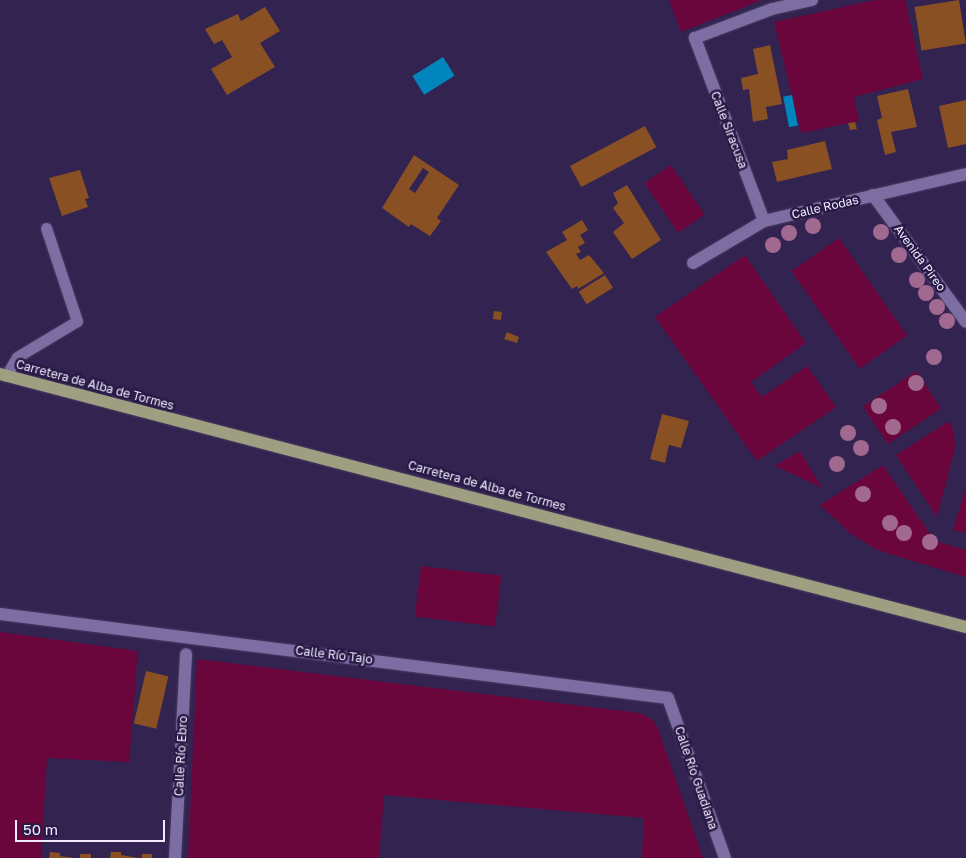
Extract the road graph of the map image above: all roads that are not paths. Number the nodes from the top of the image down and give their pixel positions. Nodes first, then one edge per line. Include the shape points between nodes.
1 (812, 0) edge
2 (966, 174) edge
3 (873, 195) junction
4 (764, 221) junction
5 (46, 228) dead end
6 (693, 263) dead end
7 (966, 322) edge
8 (3, 375) edge
9 (0, 614) edge
10 (966, 627) edge
11 (186, 654) dead end
12 (668, 698) joint
13 (176, 858) edge
14 (725, 858) edge

1 - 4 street, Calle Siracusa via 772,9 695,38
2 - 3 street, Calle Rodas
3 - 4 street, Calle Rodas
3 - 7 street, Avenida Pireo
4 - 6 street, Calle Rodas
5 - 8 lane via 77,322 17,357
8 - 10 main road, Carretera de Alba de Tormes
9 - 12 street, Calle Río Tajo
11 - 13 street, Calle Río Ebro
12 - 14 street, Calle Río Guadiana

